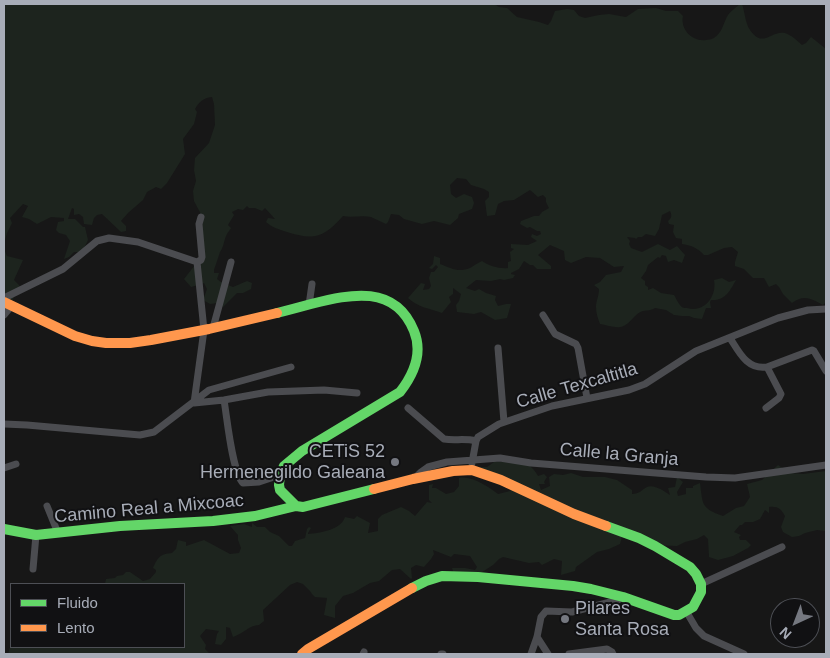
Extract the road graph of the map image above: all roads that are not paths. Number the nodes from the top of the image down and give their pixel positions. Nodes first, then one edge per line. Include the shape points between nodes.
1 (200, 220) dead end
2 (199, 261) junction
3 (231, 262) dead end
4 (312, 284) dead end
5 (6, 301) edge
6 (308, 305) junction
7 (826, 309) edge
8 (4, 315) edge
9 (543, 315) dead end
10 (208, 329) junction
11 (730, 338) junction
12 (498, 348) dead end
13 (291, 366) dead end
14 (767, 367) junction
15 (826, 371) edge
16 (357, 394) dead end
17 (587, 398) junction
18 (224, 400) junction
19 (194, 403) junction
20 (408, 408) dead end
21 (766, 408) dead end
22 (504, 422) junction
23 (4, 424) edge
24 (476, 441) junction
25 (16, 464) dead end
26 (472, 465) junction
27 (826, 465) edge
28 (4, 468) edge
29 (280, 475) junction
30 (47, 506) dead end
31 (296, 506) junction
32 (4, 529) edge
33 (58, 533) junction
34 (36, 535) junction
35 (782, 547) dead end
36 (33, 569) dead end
37 (701, 584) junction
38 (623, 597) junction
39 (686, 611) junction
40 (537, 637) junction
41 (302, 654) edge
42 (531, 654) edge
43 (548, 654) edge
44 (570, 654) edge
45 (613, 654) edge
46 (744, 654) edge

1 - 2 street via 202,257
2 - 5 street via 138,242 109,238 97,241 63,269
2 - 10 street
3 - 10 street
4 - 6 street
5 - 8 street via 9,310
5 - 10 main road via 58,329 100,343 126,343
6 - 10 main road
6 - 29 main road via 344,296 367,295 388,300 399,308 414,330 418,358 400,392 302,451 288,461
7 - 11 street, Calle Texcaltitla via 778,318
9 - 17 street via 555,334 576,344
10 - 19 street
11 - 14 street via 750,364
11 - 17 street, Calle Texcaltitla via 696,351 645,384
12 - 22 street
13 - 19 street via 209,390
14 - 15 street via 812,350
14 - 21 street via 781,394
16 - 18 street via 324,390 268,392
17 - 22 street, Calle Texcaltitla
18 - 19 street
18 - 29 street via 240,479 259,482
19 - 23 street via 154,432 140,435
20 - 24 street via 444,439
22 - 24 street, Calle Texcaltitla
24 - 26 street
25 - 28 street
26 - 27 street, Calle la Granja via 500,458 735,478
26 - 31 main road, Camino Real a Mixcoac
26 - 37 main road via 574,514 656,546 690,567
29 - 31 main road via 279,485 283,494
30 - 33 street
31 - 33 main road, Camino Real a Mixcoac via 255,516 213,521
32 - 34 main road, Camino Real a Mixcoac
33 - 34 main road, Camino Real a Mixcoac
34 - 36 street
35 - 37 street
37 - 39 main road via 697,601
38 - 39 main road via 674,615
38 - 40 street via 572,612 546,612
38 - 41 main road via 573,586 442,576 409,589
39 - 46 street via 704,636
40 - 42 street
40 - 43 street
44 - 45 street via 607,649

